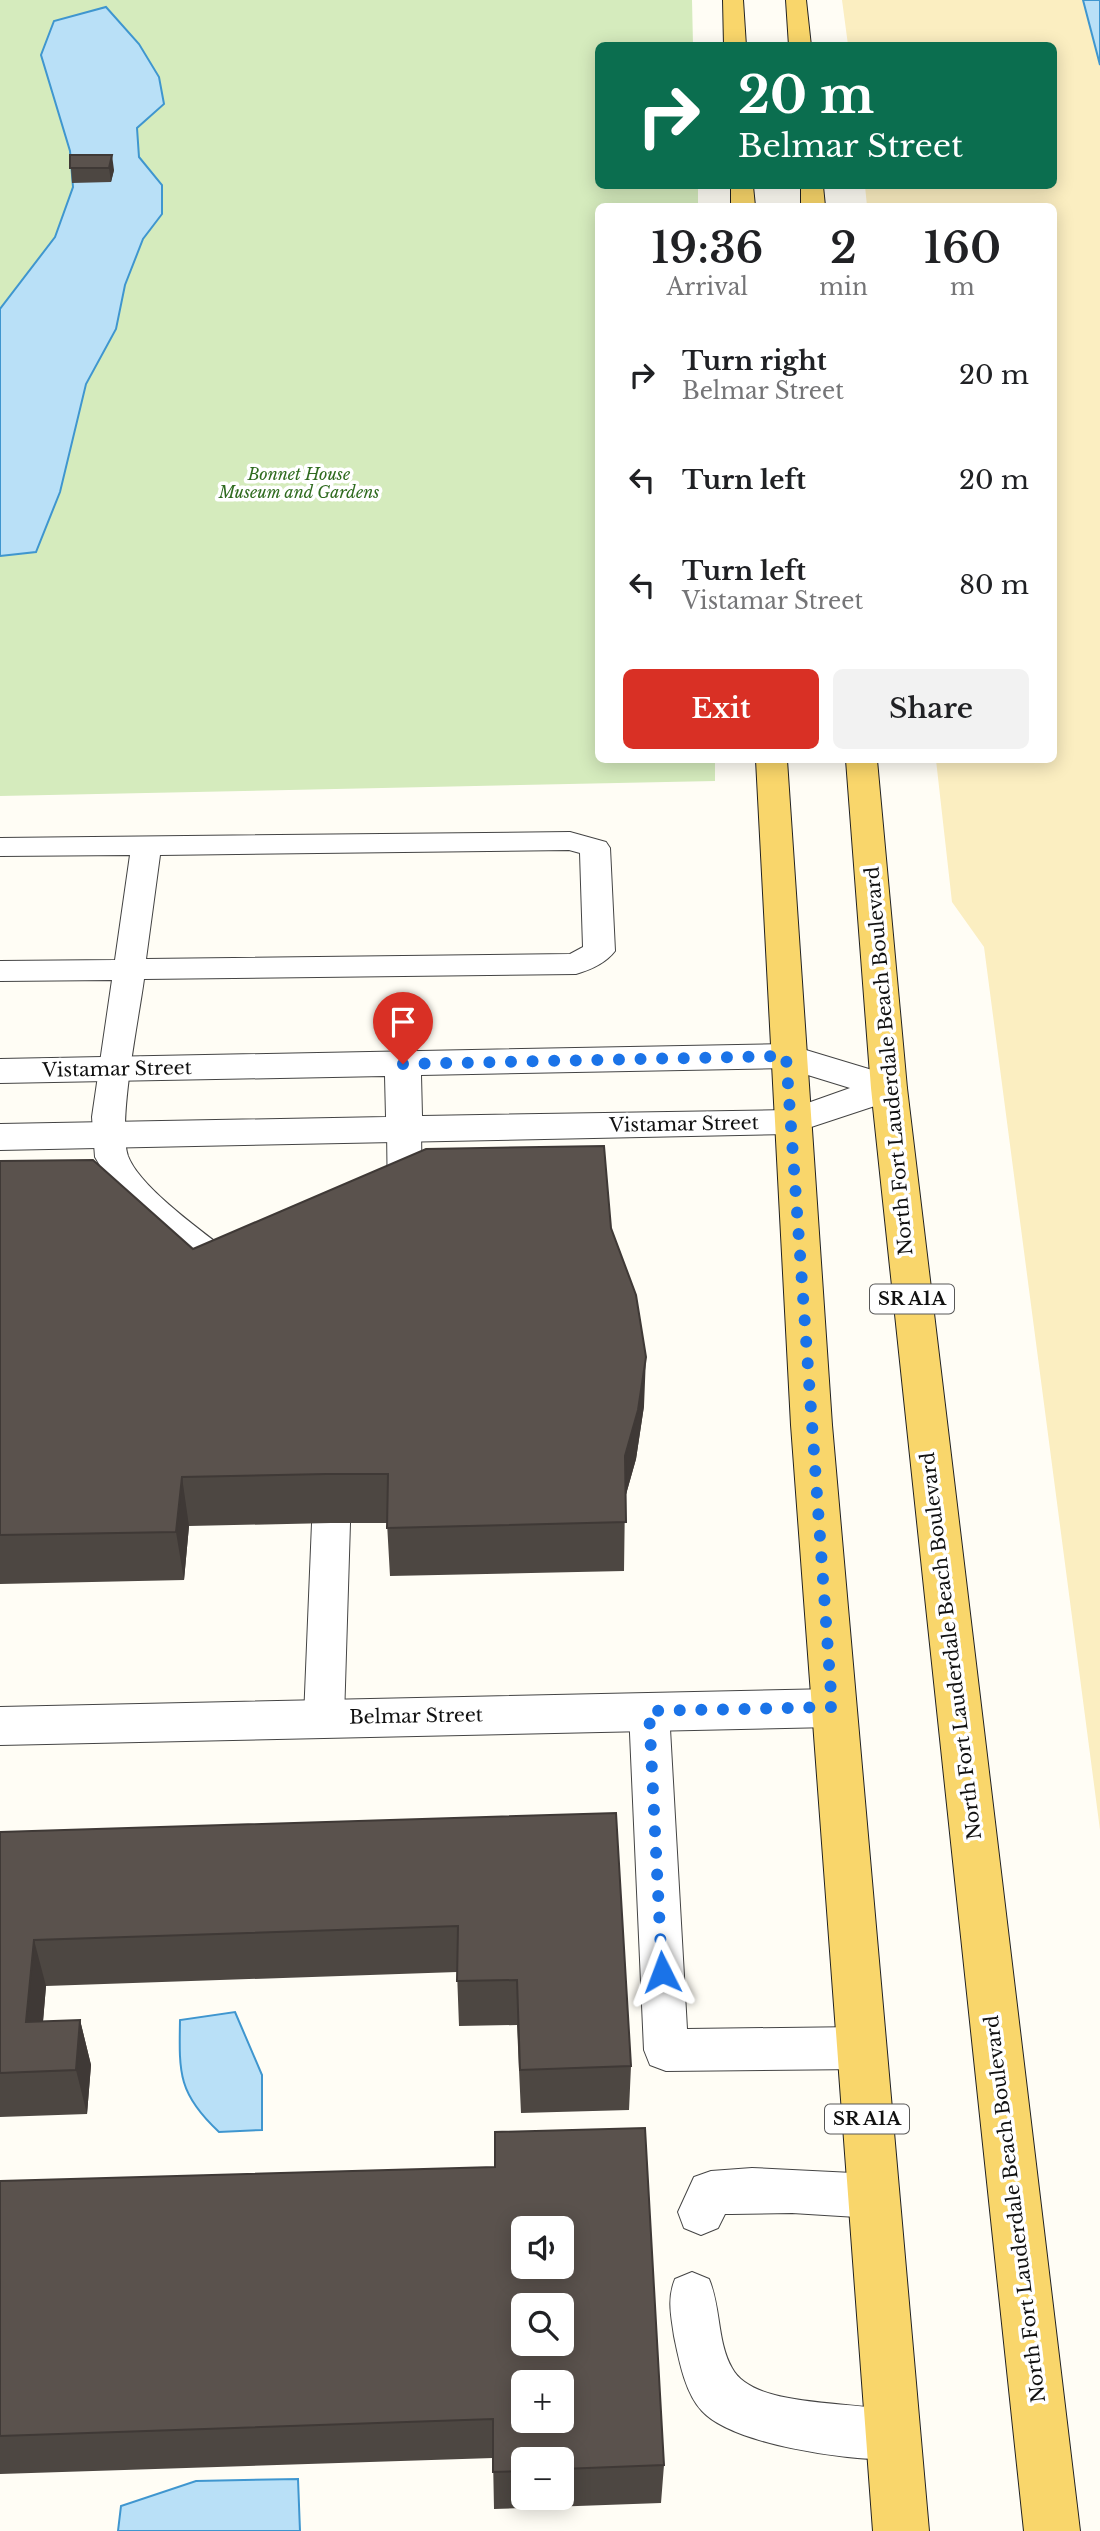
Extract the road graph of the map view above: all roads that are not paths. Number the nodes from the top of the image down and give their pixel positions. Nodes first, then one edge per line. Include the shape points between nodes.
1 (733, 0) edge
2 (796, 0) edge
3 (735, 42) edge
4 (800, 42) edge
5 (771, 763) edge
6 (861, 763) edge
7 (146, 846) junction
8 (0, 847) edge
9 (130, 970) junction
10 (0, 971) edge
11 (786, 1056) junction
12 (403, 1064) junction
13 (116, 1069) junction
14 (0, 1071) edge
15 (889, 1088) junction
16 (790, 1122) junction
17 (404, 1129) junction
18 (109, 1135) junction
19 (0, 1137) edge
20 (405, 1210) edge
21 (244, 1282) edge
22 (331, 1523) dead end
23 (832, 1707) junction
24 (649, 1711) junction
25 (324, 1718) junction
26 (0, 1726) edge
27 (860, 2048) junction
28 (873, 2196) junction
29 (701, 2212) dead end
30 (692, 2296) dead end
31 (893, 2434) junction
32 (901, 2531) edge
33 (1052, 2531) edge

1 - 3 main road
2 - 4 main road
5 - 11 main road, SR A1A
6 - 15 main road, North Fort Lauderdale Beach Boulevard / SR A1A
7 - 8 lane
7 - 9 lane
7 - 9 lane via 570,841 595,848 599,951 576,964
9 - 10 lane
9 - 13 lane
11 - 12 street, Vistamar Street
11 - 15 street, Vistamar Street
11 - 16 main road, SR A1A
12 - 13 street, Vistamar Street
12 - 17 street
13 - 14 street, Vistamar Street
13 - 18 lane
15 - 16 street, Vistamar Street
15 - 33 main road, North Fort Lauderdale Beach Boulevard / SR A1A
16 - 17 street, Vistamar Street
16 - 23 main road, SR A1A
17 - 18 street, Vistamar Street
17 - 20 lane
18 - 19 street, Vistamar Street
18 - 21 lane via 113,1157 137,1192
22 - 25 lane
23 - 24 street, Belmar Street
23 - 27 main road, SR A1A
24 - 25 street, Belmar Street
24 - 27 lane via 666,2050
25 - 26 street, Belmar Street
27 - 28 main road, SR A1A
28 - 29 lane via 797,2189 711,2193
28 - 31 main road, SR A1A
30 - 31 lane via 701,2353 719,2393 752,2414 813,2427
31 - 32 main road, SR A1A

